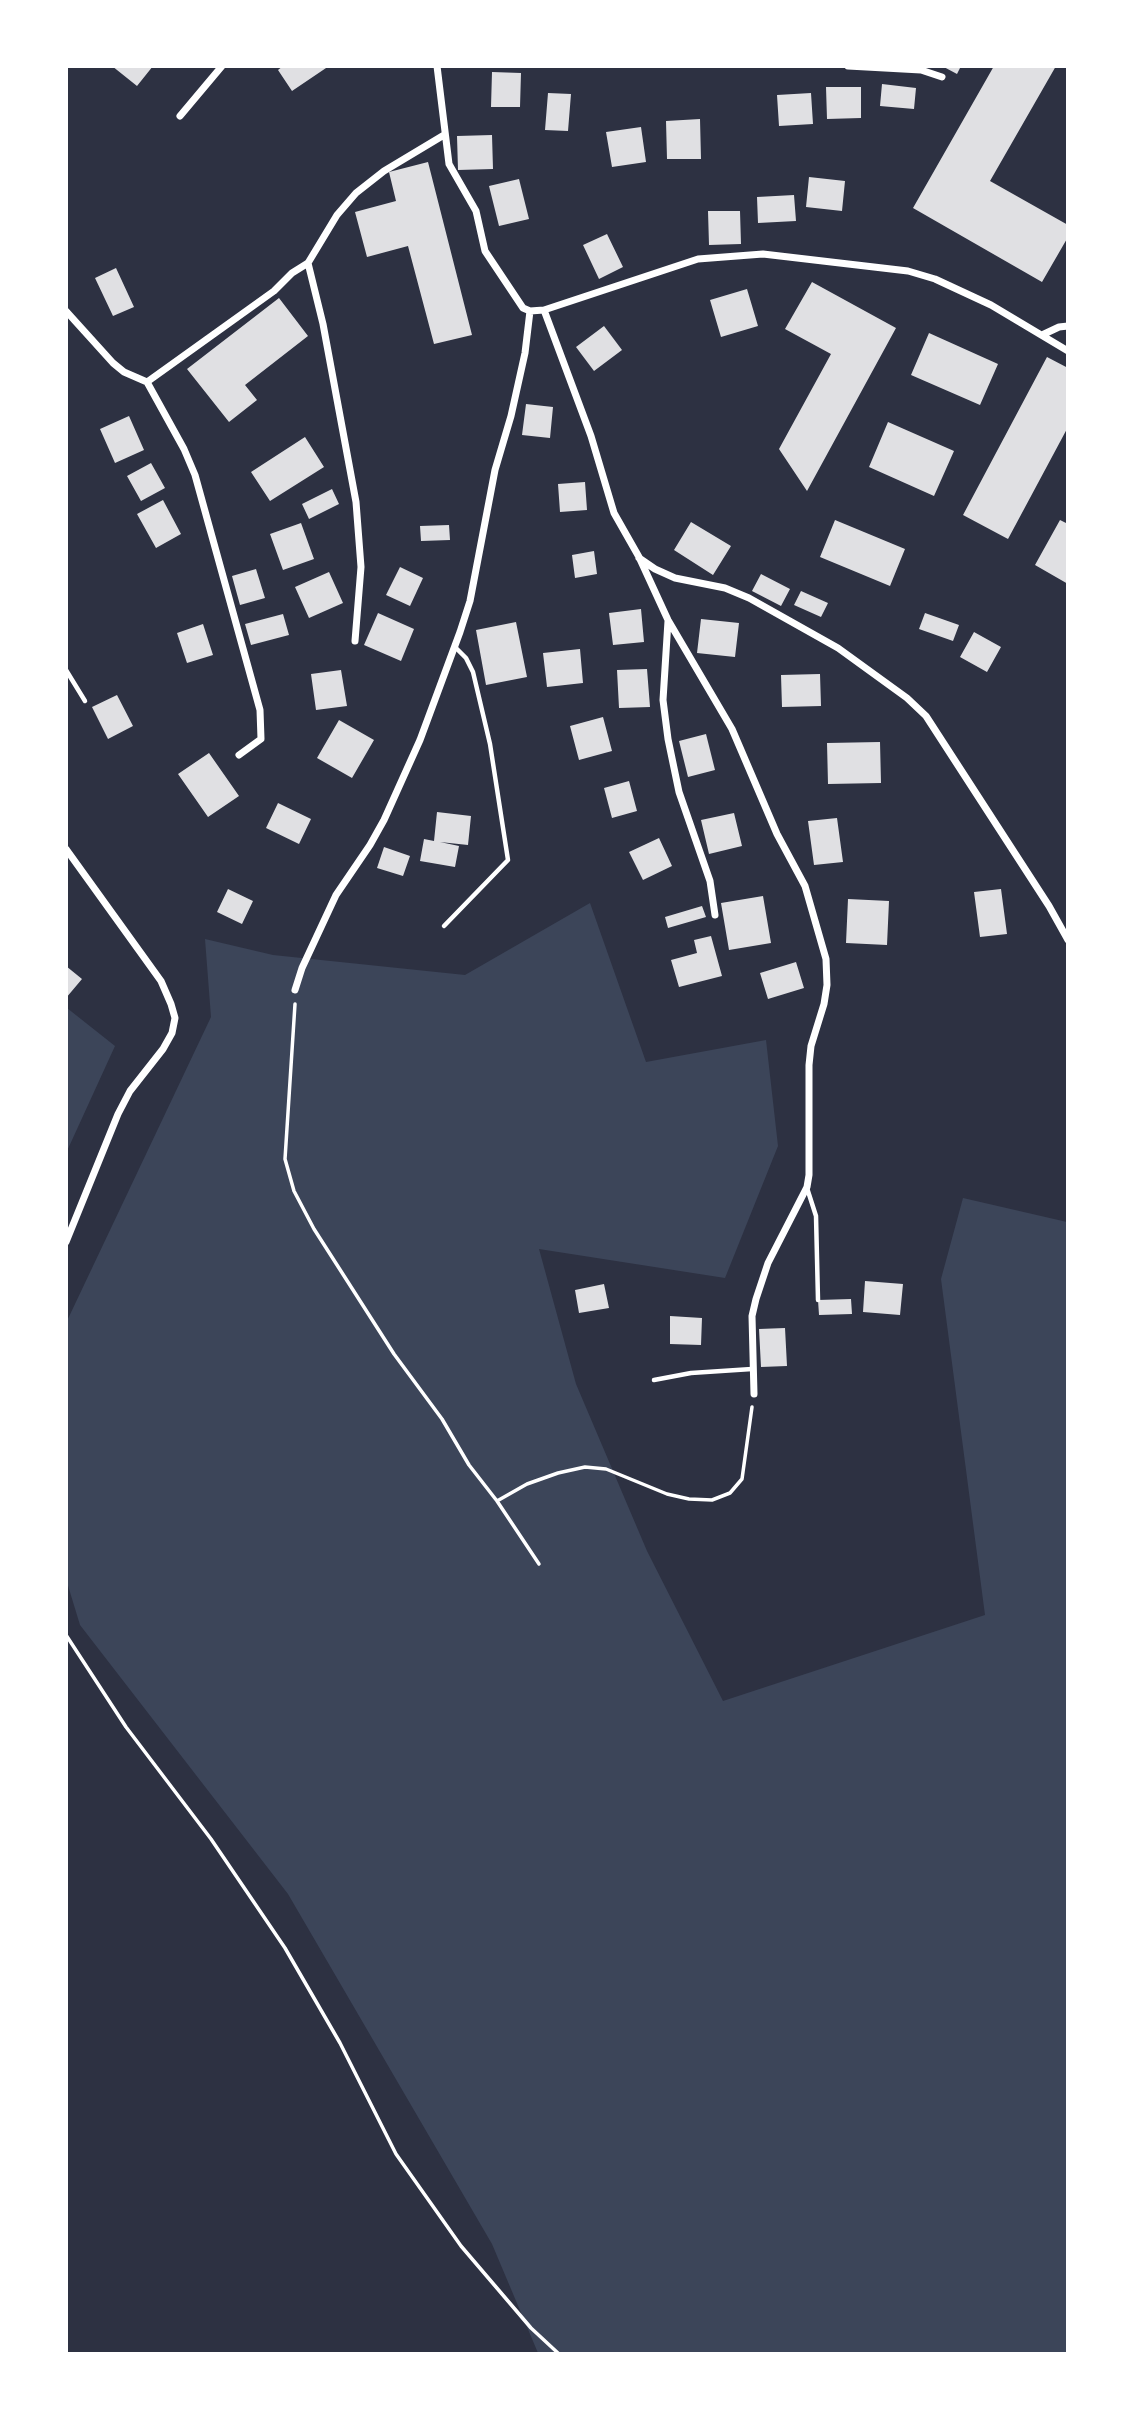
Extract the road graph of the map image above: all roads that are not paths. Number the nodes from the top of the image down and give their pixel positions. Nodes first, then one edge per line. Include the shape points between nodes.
1 (222, 66) edge
2 (437, 66) edge
3 (848, 66) edge
4 (942, 77) dead end
5 (180, 116) dead end
6 (444, 135) junction
7 (307, 263) junction
8 (544, 310) junction
9 (66, 311) edge
10 (530, 311) junction
11 (1068, 326) edge
12 (1042, 335) junction
13 (1068, 351) edge
14 (147, 382) junction
15 (639, 558) junction
16 (668, 620) junction
17 (355, 641) dead end
18 (455, 647) junction
19 (66, 670) edge
20 (85, 702) dead end
21 (239, 755) dead end
22 (66, 849) edge
23 (715, 915) dead end
24 (444, 926) dead end
25 (1068, 940) edge
26 (295, 990) road end
27 (807, 1187) junction
28 (66, 1242) edge
29 (818, 1300) dead end
30 (752, 1369) junction
31 (654, 1380) dead end
32 (754, 1394) road end

1 - 5 street
2 - 6 street
3 - 4 street via 921,70
6 - 7 street via 356,193
6 - 10 street via 449,164 476,211 485,251 518,304
7 - 14 street
7 - 17 street via 356,502 361,566
8 - 10 street
8 - 12 street via 698,259 763,254 908,271 982,300
8 - 15 street via 592,436 614,513
9 - 14 street via 113,363
10 - 18 street via 525,353 495,470 473,589
11 - 12 street
12 - 13 street
14 - 21 street via 195,475 260,710 261,739
15 - 16 street
15 - 25 street via 675,578 749,598 838,648 907,698 926,716
16 - 23 street via 663,700 668,739 678,792 710,881
16 - 27 street via 732,729 777,834 798,870 826,958 824,1004 809,1065
18 - 24 lane via 473,671 508,860
18 - 26 street via 384,820 336,895
19 - 20 lane
22 - 28 street via 161,981 175,1018 163,1049 118,1114
27 - 29 lane via 816,1216
27 - 30 street via 779,1239 756,1299
30 - 31 lane
30 - 32 street

